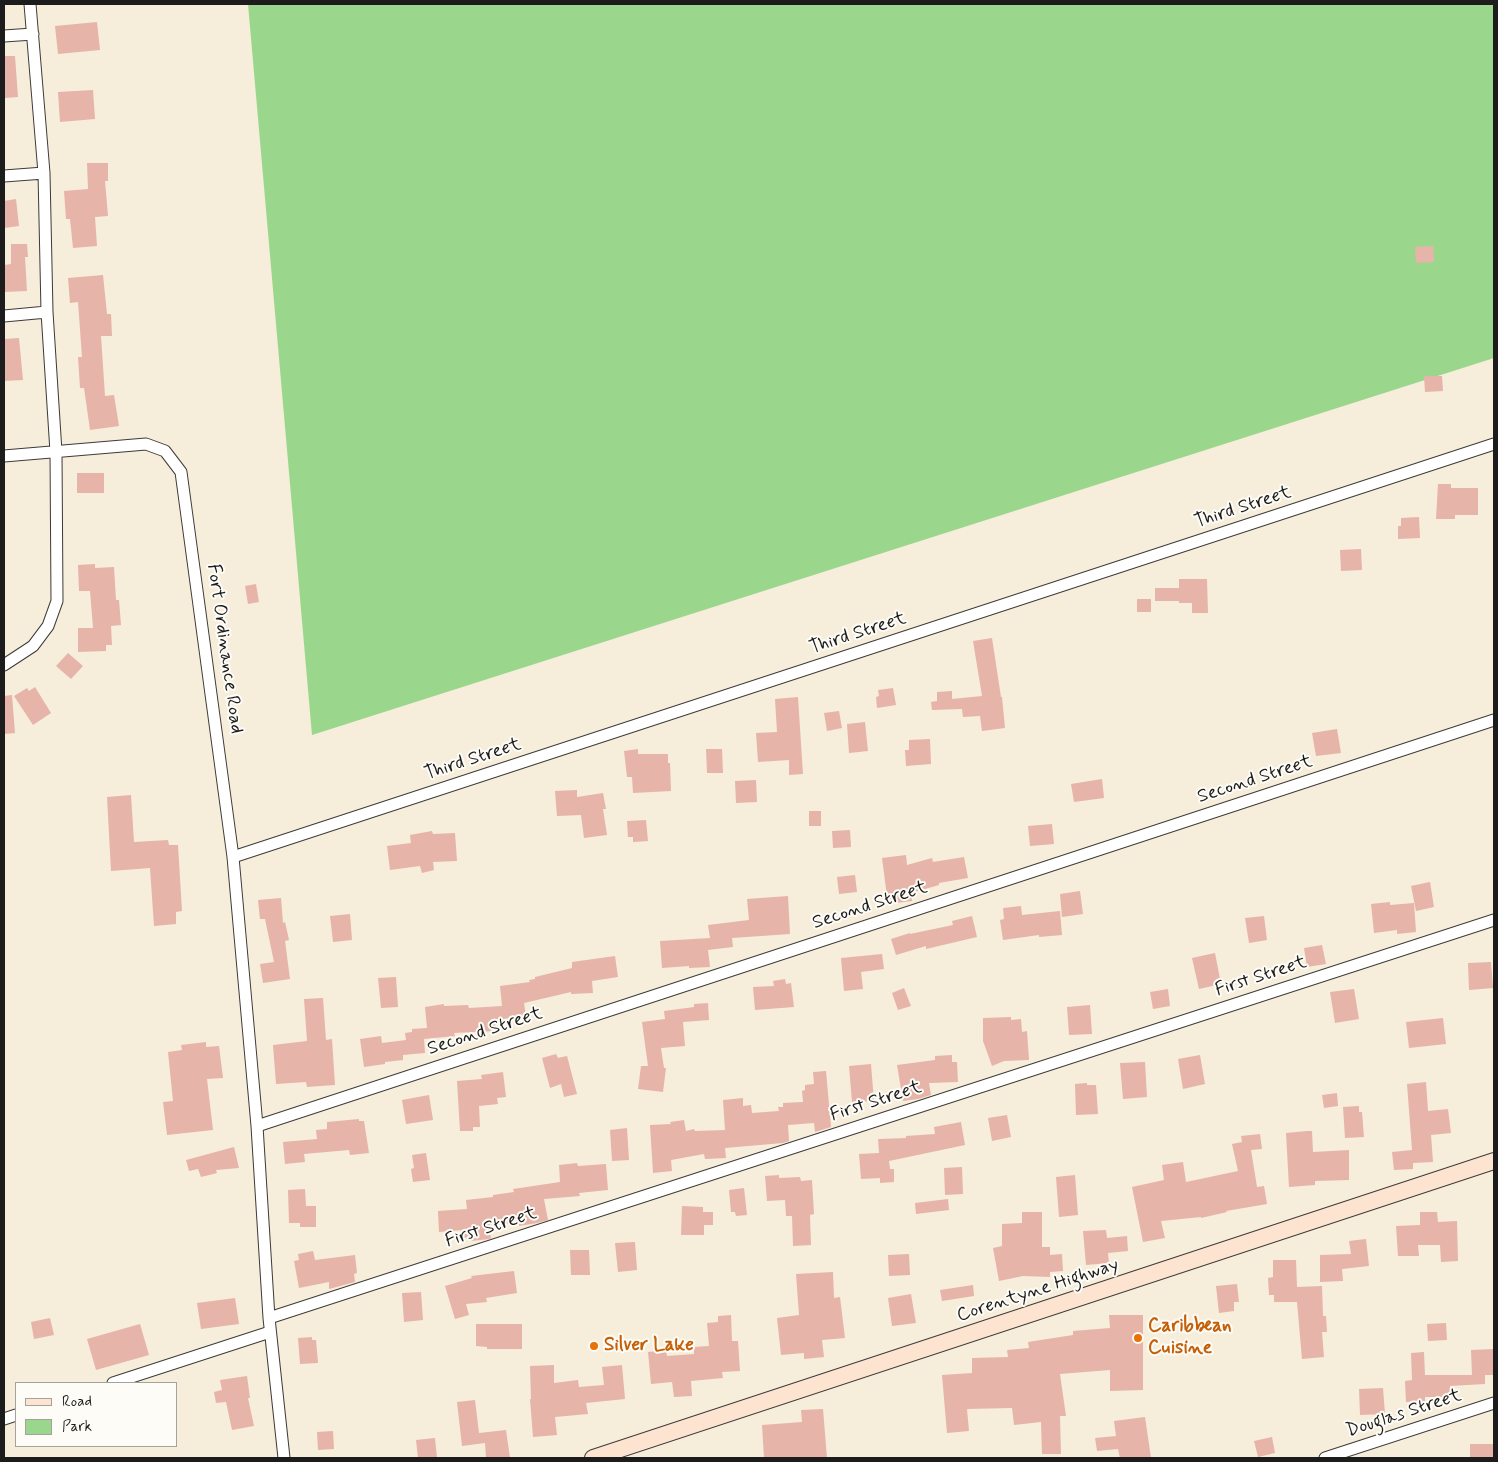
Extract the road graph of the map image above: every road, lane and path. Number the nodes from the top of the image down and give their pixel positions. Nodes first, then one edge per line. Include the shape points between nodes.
1 (30, 4) edge
2 (33, 34) junction
3 (4, 36) edge
4 (44, 173) junction
5 (4, 176) edge
6 (47, 312) junction
7 (4, 316) edge
8 (1494, 444) edge
9 (56, 452) junction
10 (4, 456) edge
11 (4, 665) edge
12 (1494, 720) edge
13 (234, 856) junction
14 (1494, 920) edge
15 (257, 1126) junction
16 (1494, 1161) edge
17 (269, 1318) junction
18 (270, 1332) junction
19 (116, 1382) edge
20 (1494, 1403) edge
21 (284, 1458) edge
22 (593, 1458) edge
23 (1325, 1458) edge

1 - 2 street
2 - 3 street
2 - 4 street
4 - 5 street
4 - 6 street
6 - 7 street
6 - 9 street
8 - 13 street, Third Street
9 - 10 street
9 - 11 street via 57,601 48,626 33,646
9 - 13 street, Fort Ordinance Road via 146,444 165,451 182,472
12 - 15 street, Second Street
13 - 15 street, Fort Ordinance Road
14 - 17 street, First Street
15 - 17 street, Fort Ordinance Road
16 - 22 main road, Corentyne Highway
17 - 18 street, Fort Ordinance Road
18 - 19 street
18 - 21 street, Fort Ordinance Road
20 - 23 street, Douglas Street

